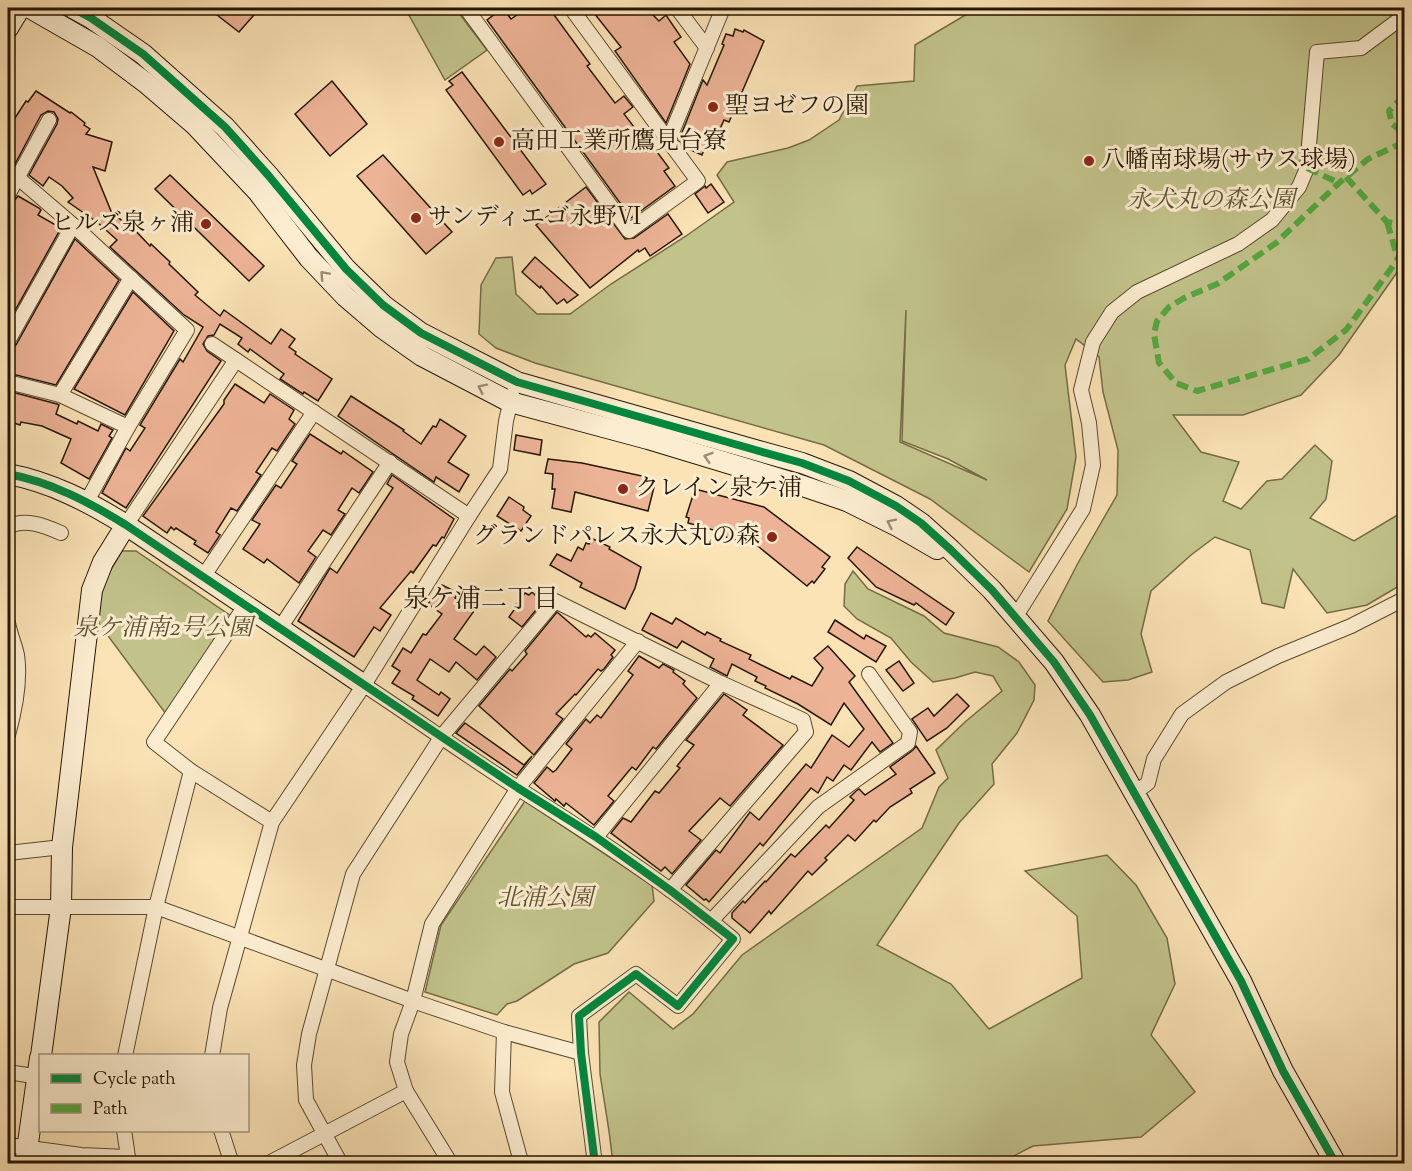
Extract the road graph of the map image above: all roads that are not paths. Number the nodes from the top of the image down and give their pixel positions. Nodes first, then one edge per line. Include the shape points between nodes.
1 (20, 8) edge
2 (30, 8) edge
3 (73, 8) edge
4 (466, 8) edge
5 (571, 8) edge
6 (677, 8) edge
7 (723, 8) edge
8 (1404, 16) edge
9 (8, 28) edge
10 (707, 48) junction
11 (49, 120) dead end
12 (668, 142) junction
13 (17, 177) junction
14 (8, 195) edge
15 (73, 225) junction
16 (131, 278) junction
17 (8, 341) edge
18 (212, 344) dead end
19 (236, 360) junction
20 (8, 382) edge
21 (517, 382) junction
22 (60, 395) junction
23 (510, 402) junction
24 (314, 412) junction
25 (128, 427) junction
26 (390, 462) junction
27 (8, 474) edge
28 (87, 501) junction
29 (469, 516) junction
30 (126, 525) junction
31 (8, 527) edge
32 (61, 533) dead end
33 (203, 577) junction
34 (992, 590) junction
35 (1404, 599) edge
36 (245, 606) junction
37 (1016, 616) junction
38 (8, 623) edge
39 (280, 628) junction
40 (638, 641) junction
41 (869, 674) dead end
42 (721, 682) junction
43 (364, 685) junction
44 (8, 735) edge
45 (441, 736) junction
46 (191, 771) junction
47 (518, 788) junction
48 (1135, 793) junction
49 (272, 822) junction
50 (596, 837) junction
51 (62, 848) junction
52 (8, 853) edge
53 (670, 890) junction
54 (8, 907) edge
55 (61, 907) junction
56 (156, 907) junction
57 (711, 921) junction
58 (240, 938) junction
59 (327, 969) junction
60 (413, 1000) junction
61 (504, 1032) junction
62 (581, 1053) junction
63 (42, 1054) edge
64 (125, 1054) edge
65 (212, 1054) edge
66 (39, 1067) edge
67 (39, 1071) edge
68 (8, 1072) edge
69 (406, 1091) junction
70 (124, 1132) edge
71 (221, 1132) edge
72 (324, 1134) junction
73 (20, 1152) edge
74 (81, 1159) edge
75 (128, 1160) edge
76 (232, 1164) edge
77 (267, 1164) edge
78 (341, 1164) edge
79 (451, 1164) edge
80 (512, 1164) edge
81 (595, 1164) edge
82 (1336, 1164) edge

1 - 9 street
23 -> 2 street via 422,356 381,327 345,297 309,258 258,192 195,125 98,47
3 - 21 street via 143,54 225,127 346,269 383,305 421,333
4 - 12 street via 629,231 698,181
5 - 12 street
6 - 10 street
7 - 10 street
8 - 37 street via 1361,48 1317,52 1307,168 1299,187 1272,220 1238,244 1137,292 1112,312 1093,342 1081,390 1093,465 1083,508
10 - 12 street
11 - 13 street
13 - 14 street
13 - 15 street
15 - 16 street
15 - 17 street
16 - 22 street
16 - 25 street via 187,330
18 - 19 street
19 - 24 street
19 - 30 street
20 - 22 street
21 - 23 street
21 - 34 street via 802,463 849,481 921,523
22 - 25 street
23 - 29 street via 500,469
34 -> 23 street via 937,550 847,501 669,445
24 - 26 street
24 - 33 street
25 - 28 street
26 - 29 street
26 - 39 street
27 - 28 street via 33,478
28 - 30 street
29 - 43 street
30 - 33 street
30 - 51 street via 103,562 92,590
31 - 32 street via 18,522
33 - 36 street
34 - 37 street
35 - 48 street via 1226,682 1182,714 1154,759 1149,783
36 - 39 street
36 - 46 street via 154,742
37 - 48 street via 1066,679
38 - 44 street via 17,656 18,685
39 - 43 street
40 - 42 street
40 - 45 street via 555,601
40 - 47 street
41 - 57 street via 910,732 908,743 818,807
42 - 50 street
42 - 53 street via 803,720 806,732
43 - 45 street
43 - 49 street
45 - 47 street
45 - 59 street via 353,874
46 - 49 street
46 - 56 street
47 - 50 street
47 - 60 street via 432,924
48 - 82 street via 1241,981 1283,1071
49 - 58 street
50 - 53 street
51 - 52 street
51 - 55 street
53 - 57 street
54 - 55 street
55 - 56 street
55 - 63 street
56 - 58 street
56 - 64 street
57 - 62 street via 733,939 678,1006 636,974 579,1016
58 - 59 street
58 - 65 street via 220,1008
59 - 60 street
59 - 72 street via 304,1065 306,1100
60 - 61 street
60 - 69 street via 401,1034 397,1062
61 - 62 street
61 - 80 street via 502,1092 520,1158
62 - 81 street
66 - 68 street
67 - 73 street
69 - 72 street
69 - 79 street
70 - 75 street
71 - 76 street
72 - 77 street
72 - 78 street
73 - 74 street
74 - 75 street

